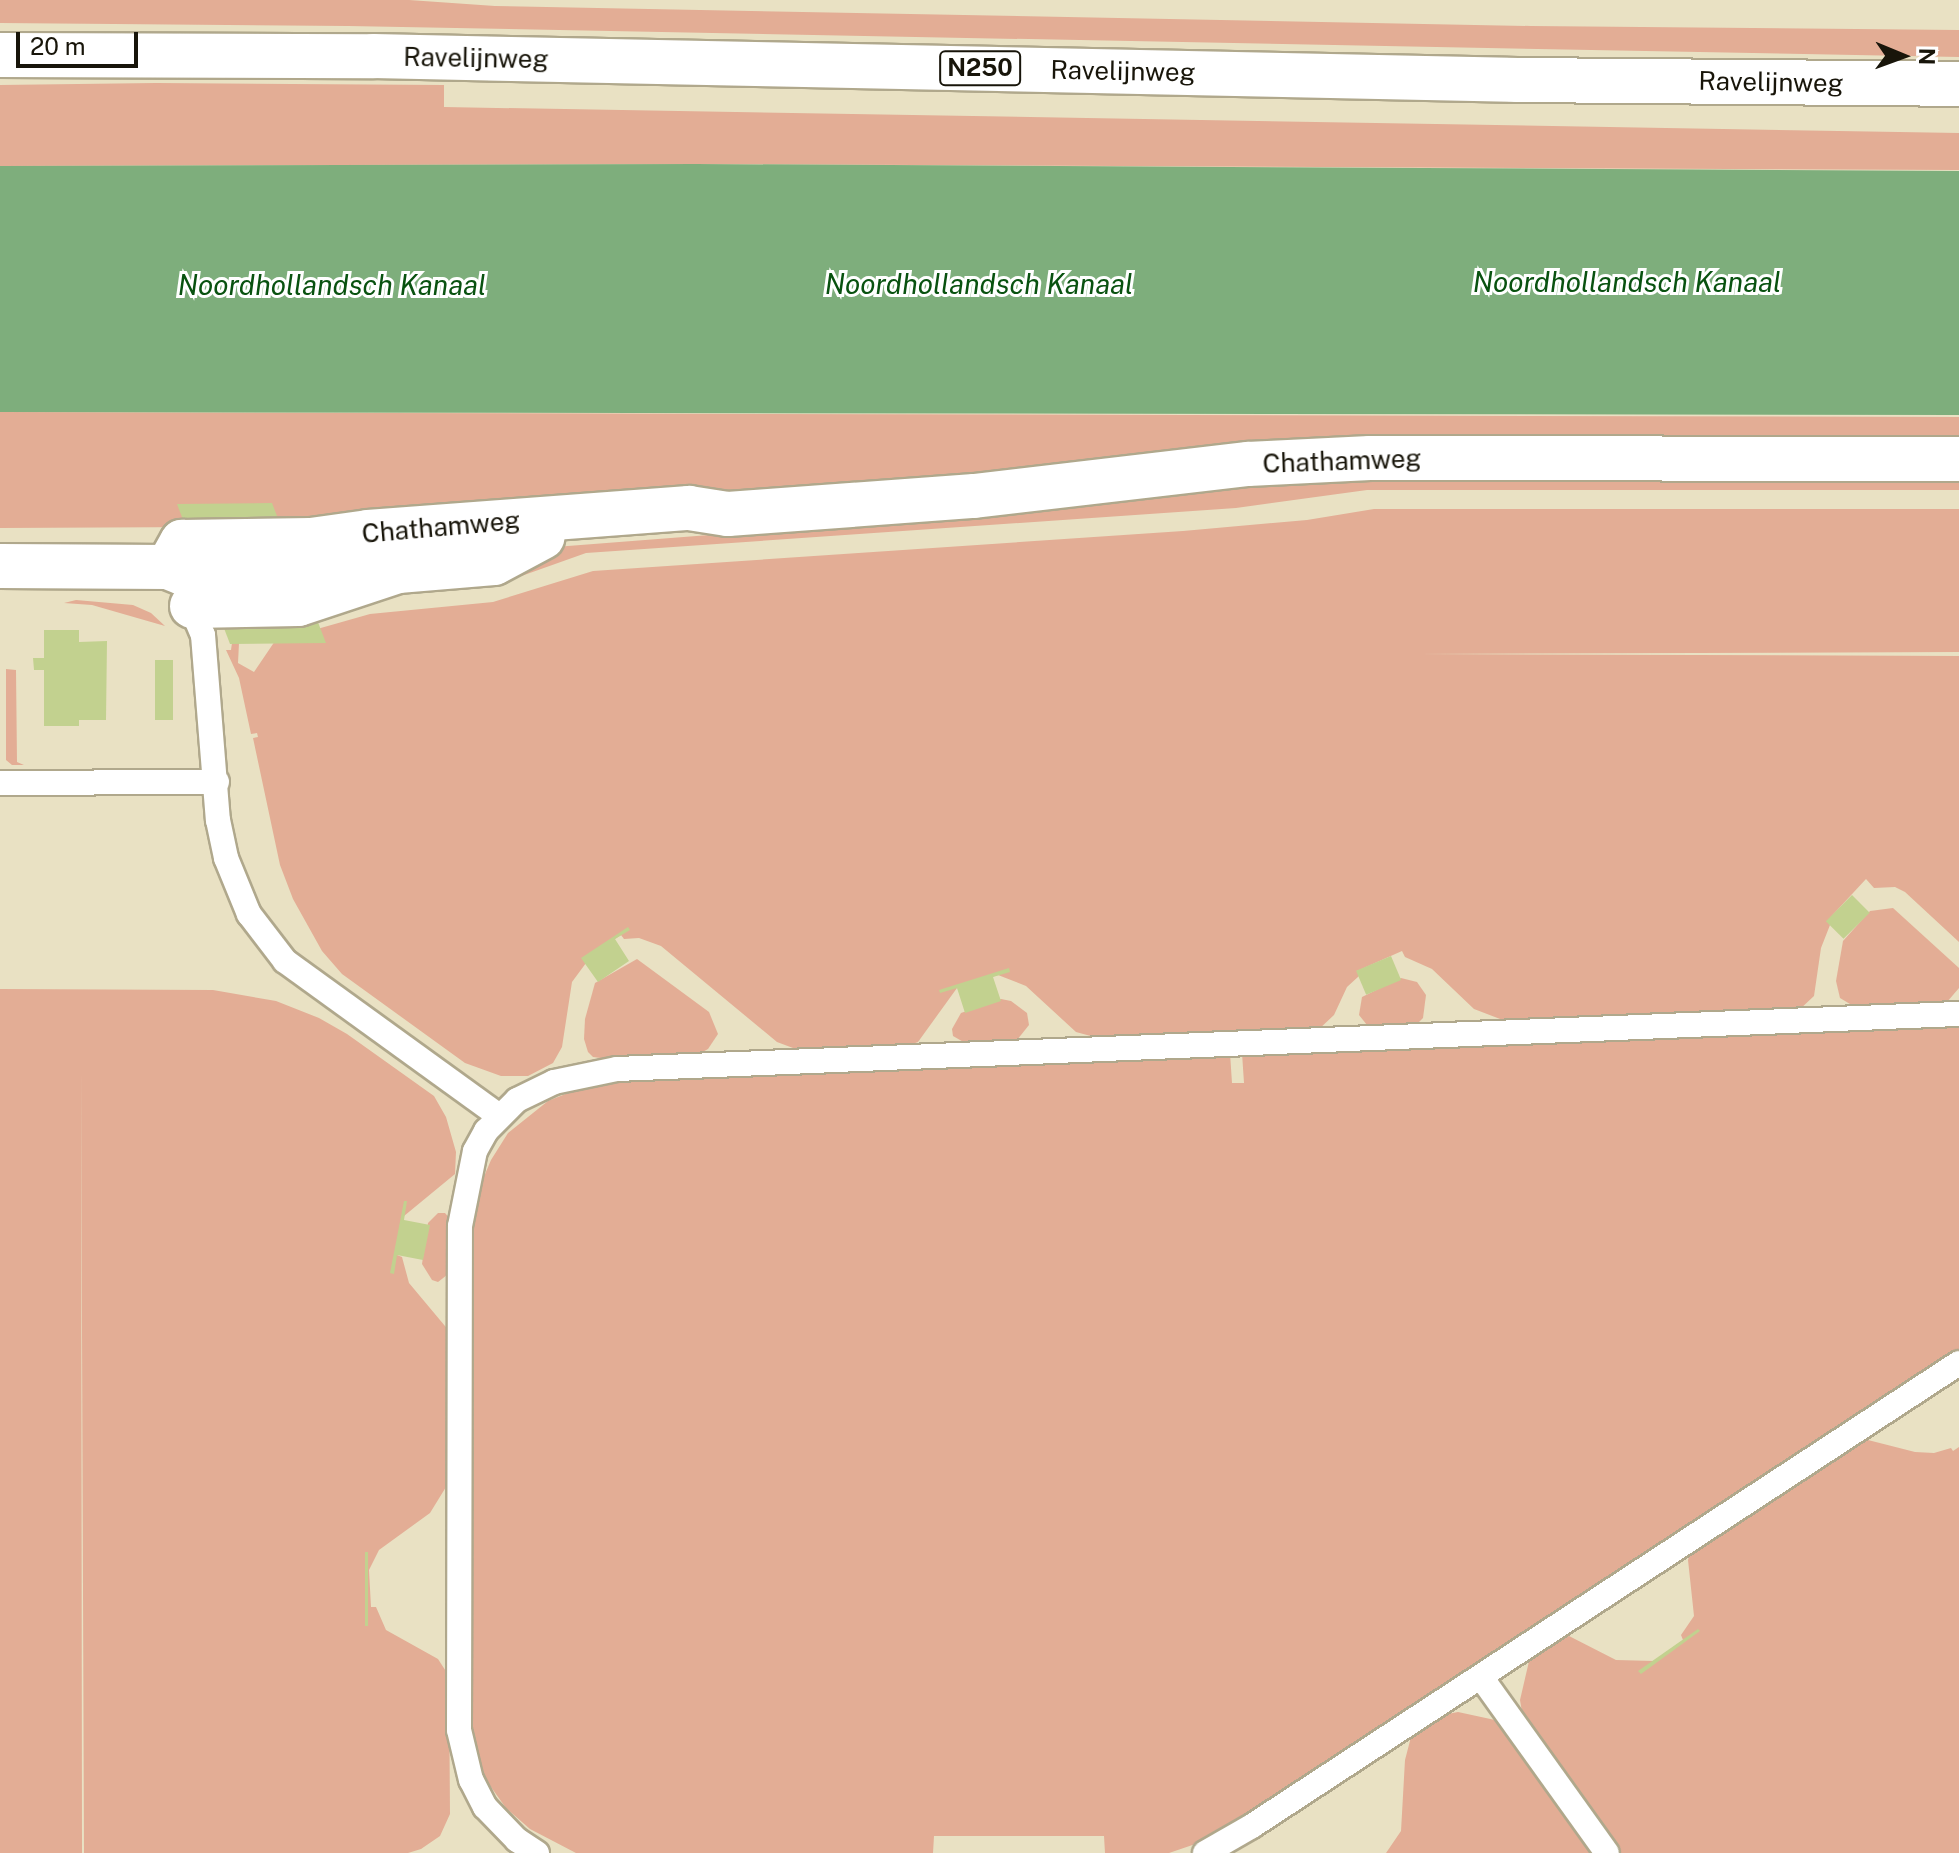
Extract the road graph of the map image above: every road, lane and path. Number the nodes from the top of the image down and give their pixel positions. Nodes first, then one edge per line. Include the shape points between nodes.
1 (0, 55) edge
2 (1959, 84) edge
3 (1959, 459) edge
4 (728, 514) junction
5 (543, 537) junction
6 (0, 566) edge
7 (168, 567) junction
8 (192, 606) junction
9 (217, 782) junction
10 (0, 783) edge
11 (1959, 1014) edge
12 (499, 1116) junction
13 (1959, 1363) edge
14 (1481, 1677) junction
15 (537, 1853) edge
16 (1205, 1853) edge
17 (1607, 1853) edge

1 - 2 street, Ravelijnweg / N250 via 373,56
3 - 4 street, Chathamweg via 1289,461 987,495
4 - 5 street, Chathamweg via 690,526
4 - 7 street, Chathamweg via 689,508 311,540 182,542
5 - 7 street, Chathamweg via 398,549 302,572 183,573
5 - 8 street, Chathamweg via 494,563 398,571 298,604
6 - 7 street, Chathamweg
7 - 8 lane
8 - 9 lane via 203,635
9 - 10 lane
9 - 12 lane via 226,858 249,914 285,961
11 - 12 lane via 617,1069 554,1082 517,1100
12 - 15 lane via 475,1151 460,1226 459,1730 471,1780 485,1807
13 - 14 lane
14 - 16 lane
14 - 17 lane

